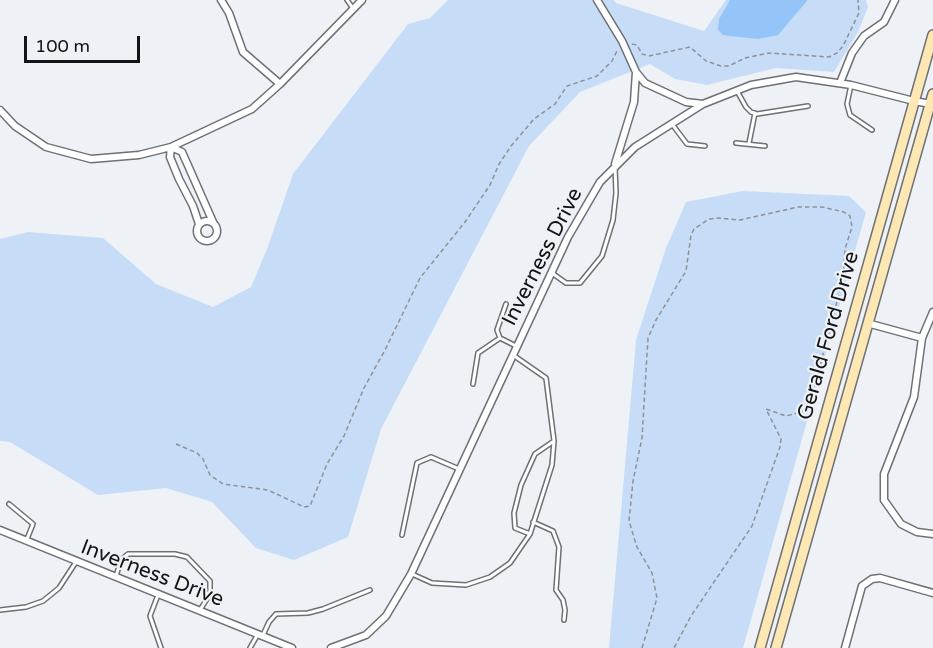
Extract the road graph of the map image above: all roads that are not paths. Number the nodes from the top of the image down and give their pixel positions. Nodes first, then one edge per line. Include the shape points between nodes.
1 (221, 0) edge
2 (346, 0) edge
3 (362, 0) edge
4 (597, 0) edge
5 (895, 0) edge
6 (354, 9) junction
7 (933, 35) edge
8 (636, 72) junction
9 (840, 83) junction
10 (280, 84) junction
11 (851, 85) junction
12 (736, 91) junction
13 (932, 100) edge
14 (914, 101) junction
15 (703, 104) junction
16 (808, 106) dead end
17 (0, 110) edge
18 (755, 113) junction
19 (672, 123) junction
20 (872, 130) dead end
21 (736, 143) dead end
22 (748, 143) junction
23 (705, 146) dead end
24 (765, 146) dead end
25 (171, 147) junction
26 (615, 165) junction
27 (190, 175) junction
28 (179, 179) junction
29 (203, 201) junction
30 (193, 206) junction
31 (213, 222) junction
32 (199, 224) junction
33 (552, 273) junction
34 (506, 304) dead end
35 (933, 312) edge
36 (867, 323) junction
37 (500, 338) junction
38 (922, 338) junction
39 (516, 346) junction
40 (513, 355) junction
41 (473, 384) dead end
42 (554, 441) junction
43 (459, 469) junction
44 (9, 504) dead end
45 (533, 522) junction
46 (0, 530) edge
47 (530, 534) junction
48 (933, 534) edge
49 (402, 535) dead end
50 (26, 541) junction
51 (76, 562) junction
52 (411, 574) junction
53 (115, 578) junction
54 (370, 590) dead end
55 (933, 593) edge
56 (158, 595) junction
57 (0, 610) edge
58 (200, 610) junction
59 (564, 620) dead end
60 (260, 635) junction
61 (161, 648) edge
62 (250, 648) edge
63 (292, 648) edge
64 (331, 648) edge
65 (760, 648) edge
66 (776, 648) edge
67 (845, 648) edge

1 - 10 street via 243,52
2 - 6 lane
3 - 6 street
4 - 8 street
5 - 9 street via 884,22 864,36 852,53
6 - 10 street
7 - 14 main road, Gerald Ford Drive
8 - 15 street via 645,83 686,102
8 - 26 street via 633,102
9 - 11 street, Inverness Drive
9 - 12 street, Inverness Drive via 796,77
10 - 25 street via 252,109
11 - 14 street, Inverness Drive
11 - 20 lane via 847,104 850,115
12 - 15 street, Inverness Drive
12 - 18 lane
13 - 14 street, Inverness Drive
13 - 36 main road, Gerald Ford Drive
14 - 65 main road, Gerald Ford Drive
15 - 19 street, Inverness Drive
16 - 18 lane
17 - 25 street via 15,126 46,147 91,159 139,155
18 - 22 lane
19 - 23 lane via 687,144
19 - 26 street, Inverness Drive via 634,147
21 - 22 lane
22 - 24 lane
25 - 27 street via 182,152
25 - 28 street via 170,157
26 - 33 street, Inverness Drive via 568,237
26 - 33 lane via 613,220 602,256 580,283 566,283
27 - 28 street
27 - 29 street
28 - 30 street
29 - 30 street
29 - 31 street
30 - 32 street
31 - 32 street
31 - 32 street via 217,235 206,242 198,237
33 - 39 street, Inverness Drive
34 - 37 lane via 498,330
35 - 38 street
36 - 38 street
36 - 66 main road, Gerald Ford Drive
37 - 39 lane
37 - 41 lane via 478,353
38 - 48 street via 914,397 884,474 884,500 901,524
39 - 40 street, Inverness Drive
40 - 42 lane via 546,378
40 - 43 street, Inverness Drive
42 - 45 lane via 552,465
42 - 47 lane via 535,454 516,504 515,528
43 - 49 lane via 431,457 417,463
43 - 52 street, Inverness Drive
44 - 50 lane via 33,524
45 - 47 lane
45 - 59 lane via 553,531 559,547 556,590 563,600
46 - 50 street, Inverness Drive
47 - 52 lane via 510,563 490,577 466,585 432,583
50 - 51 street, Inverness Drive
51 - 53 street, Inverness Drive
51 - 57 lane via 59,588 43,601
52 - 64 street, Inverness Drive via 386,616 366,635
53 - 56 street, Inverness Drive
53 - 58 lane via 121,560 128,554 187,557 210,580 210,594
54 - 60 lane via 324,609 276,614
55 - 67 street via 872,579 862,586
56 - 58 street, Inverness Drive
56 - 61 lane via 150,616
58 - 60 street, Inverness Drive
60 - 62 lane
60 - 63 street, Inverness Drive

